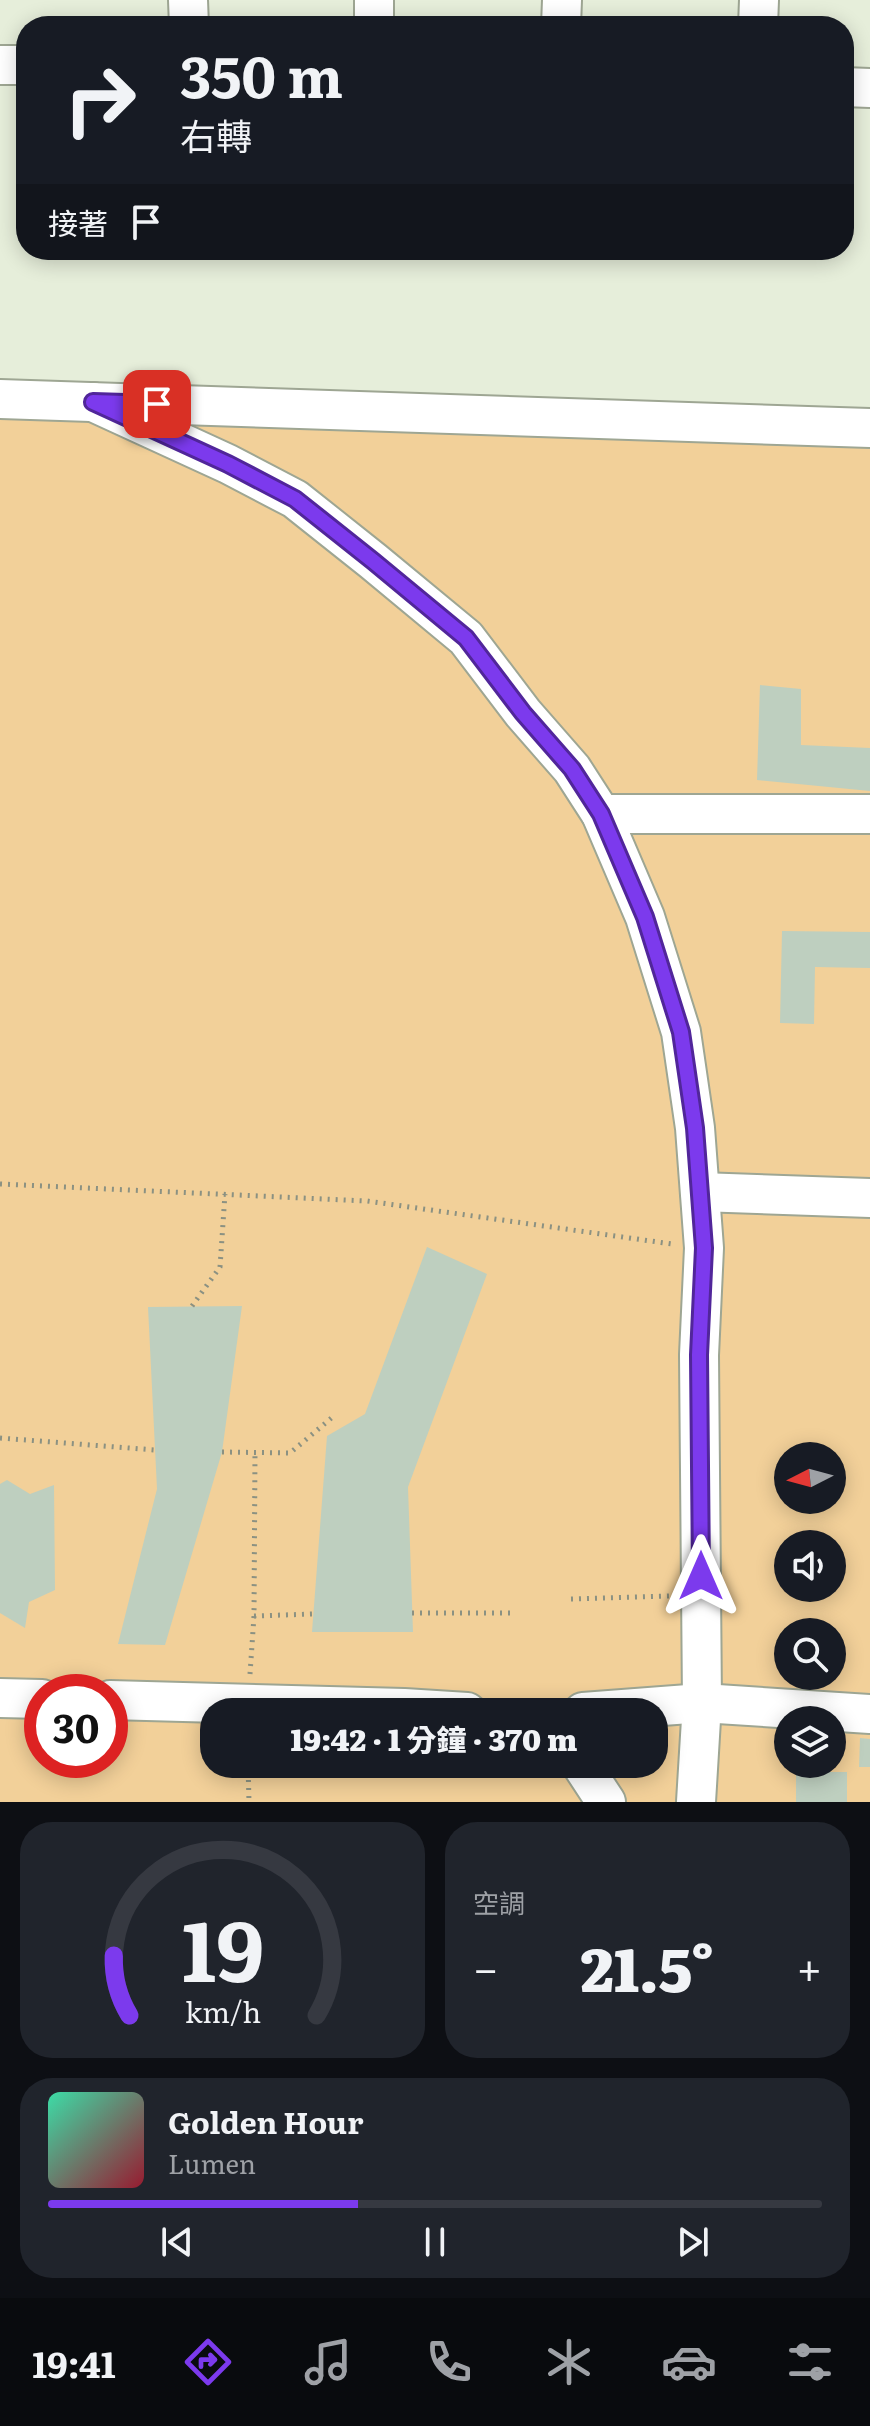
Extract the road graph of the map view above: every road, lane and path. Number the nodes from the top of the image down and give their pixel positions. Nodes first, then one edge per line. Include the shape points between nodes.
1 (0, 399) edge
2 (93, 402) junction
3 (870, 428) edge
4 (601, 814) junction
5 (870, 814) edge
6 (0, 1184) edge
7 (700, 1192) junction
8 (225, 1194) junction
9 (870, 1198) edge
10 (704, 1248) junction
11 (192, 1306) dead end
12 (335, 1415) dead end
13 (0, 1438) edge
14 (155, 1450) dead end
15 (222, 1452) dead end
16 (255, 1452) junction
17 (673, 1596) dead end
18 (571, 1599) dead end
19 (412, 1613) dead end
20 (511, 1613) dead end
21 (313, 1614) dead end
22 (254, 1616) junction
23 (0, 1698) edge
24 (248, 1698) edge
25 (24, 1699) edge
26 (128, 1701) edge
27 (200, 1703) edge
28 (702, 1703) junction
29 (668, 1706) edge
30 (870, 1714) edge
31 (248, 1778) edge
32 (590, 1778) edge
33 (249, 1802) edge
34 (606, 1802) edge
35 (696, 1802) edge

1 - 2 street
2 - 3 street
2 - 4 street via 295,499 373,561 466,638 572,769
4 - 5 street
4 - 7 street via 645,917 681,1032
6 - 8 path
7 - 9 street
7 - 10 street
8 - 10 path via 367,1201
8 - 11 path via 220,1267
10 - 28 street via 699,1355
12 - 16 path via 290,1453
13 - 14 path
15 - 16 path
16 - 22 path
17 - 18 path
19 - 20 path
21 - 22 path
22 - 24 path
23 - 25 street
26 - 27 street
28 - 29 street
28 - 30 street
28 - 35 street
31 - 33 path
32 - 34 street

